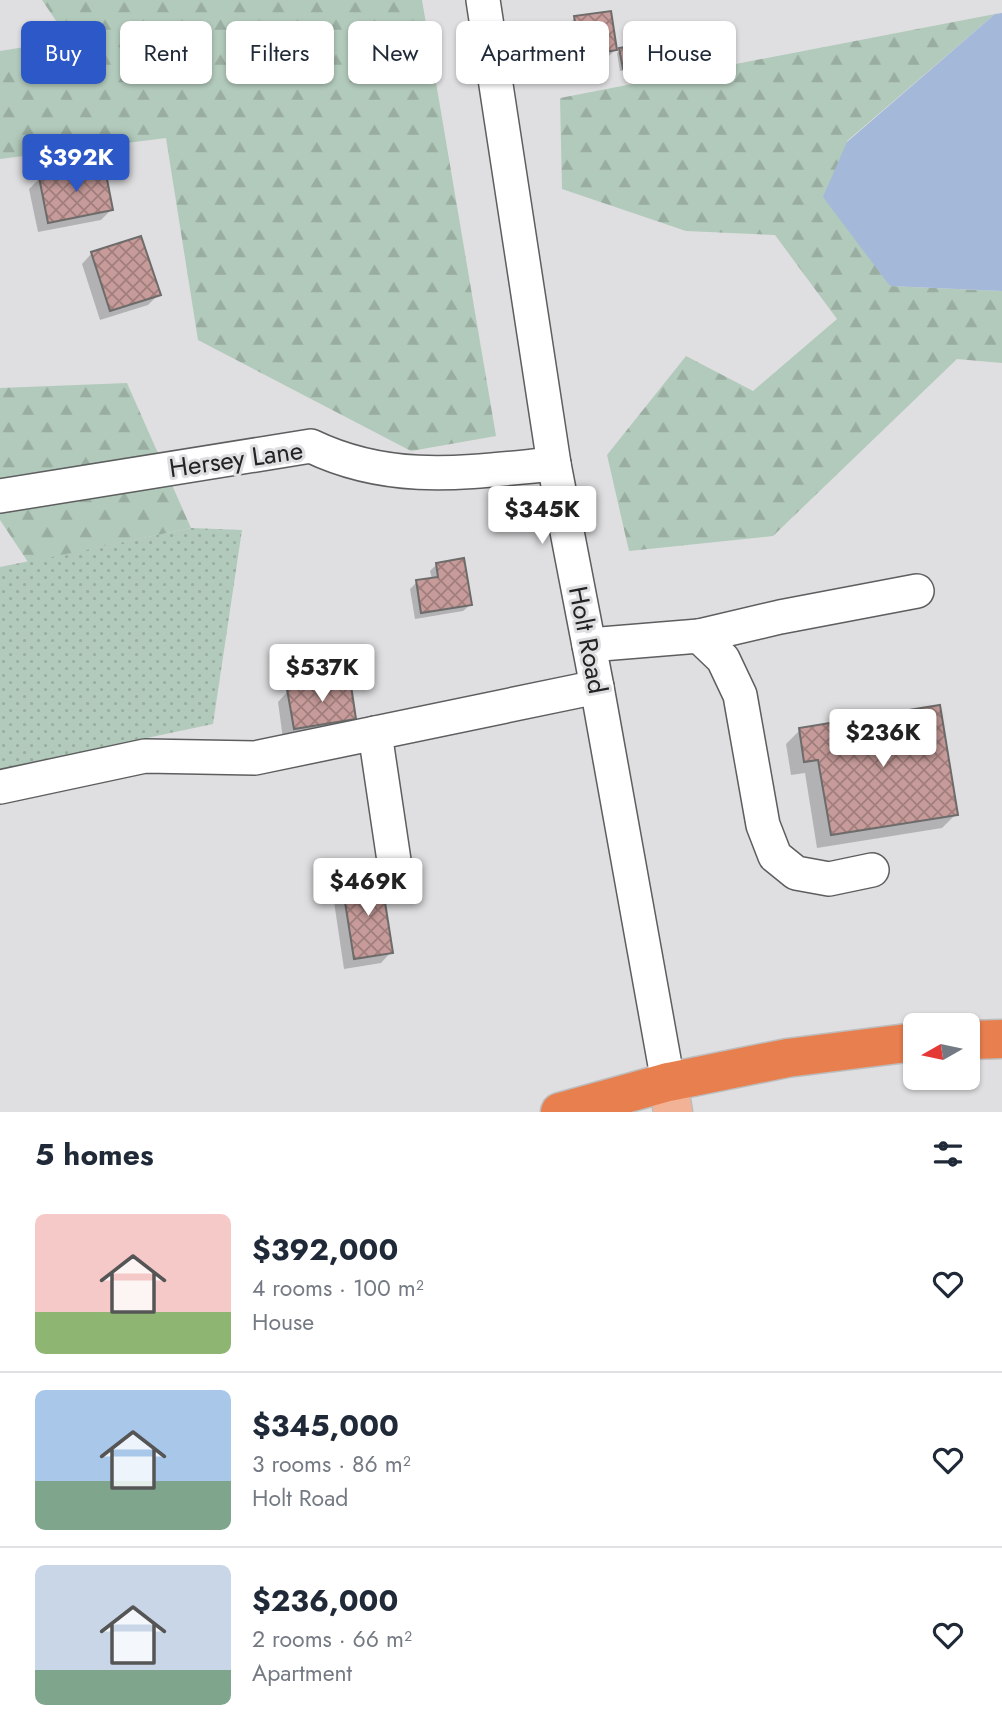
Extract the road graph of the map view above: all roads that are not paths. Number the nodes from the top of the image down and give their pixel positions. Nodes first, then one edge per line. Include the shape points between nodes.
1 (483, 0) edge
2 (554, 464) junction
3 (0, 496) edge
4 (916, 591) dead end
5 (699, 636) junction
6 (589, 645) junction
7 (597, 687) junction
8 (376, 733) junction
9 (0, 787) edge
10 (872, 870) dead end
11 (396, 874) dead end
12 (1002, 1039) edge
13 (980, 1040) edge
14 (903, 1044) edge
15 (671, 1097) edge
16 (560, 1112) edge

1 - 2 street, Holt Road
2 - 3 street, Hersey Lane via 433,474 394,472 355,464 311,446
2 - 6 street, Holt Road
4 - 5 street
5 - 6 street
5 - 10 street via 723,659 740,695 764,825 775,856 796,873 829,879
6 - 7 street, Holt Road
7 - 8 street
7 - 15 street, Holt Road
8 - 9 street via 255,758 145,757
8 - 11 street
12 - 13 highway
14 - 15 highway via 788,1058
15 - 16 highway

